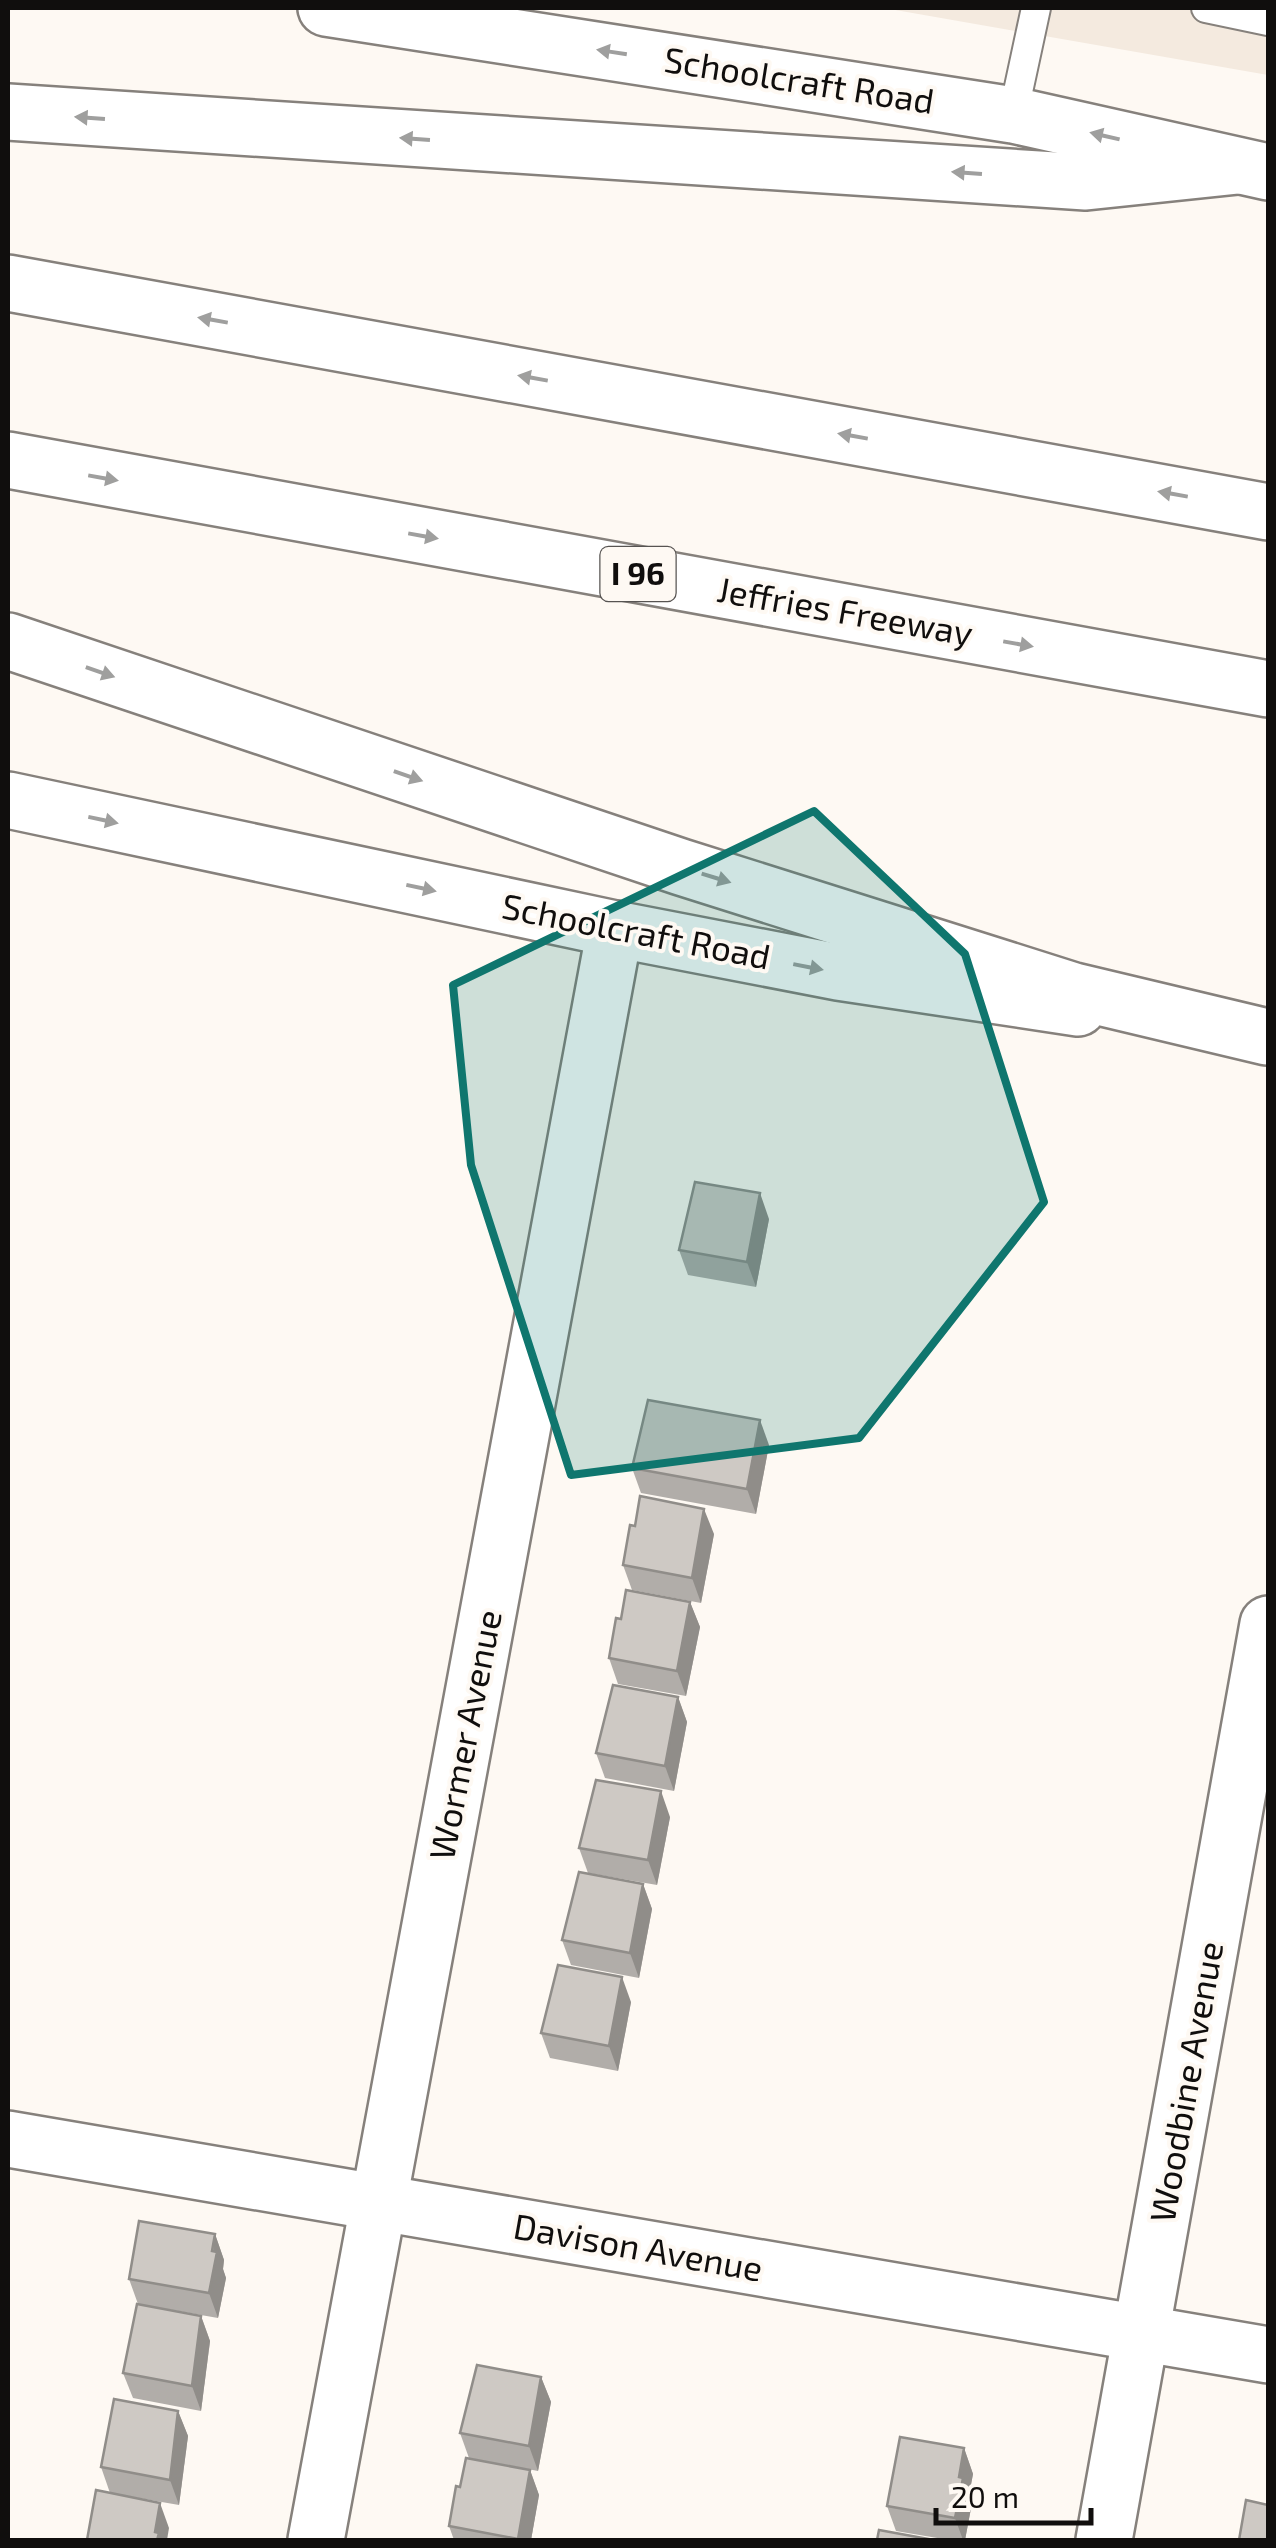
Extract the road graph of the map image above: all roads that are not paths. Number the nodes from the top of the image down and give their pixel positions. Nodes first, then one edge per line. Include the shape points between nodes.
1 (326, 8) edge
2 (1036, 8) edge
3 (1219, 9) edge
4 (1268, 21) edge
5 (8, 112) edge
6 (1013, 115) junction
7 (1253, 169) edge
8 (8, 283) edge
9 (8, 460) edge
10 (1268, 512) edge
11 (8, 641) edge
12 (1268, 690) edge
13 (8, 800) edge
14 (614, 929) junction
15 (1268, 1037) edge
16 (1268, 1624) edge
17 (8, 2139) edge
18 (379, 2205) junction
19 (1141, 2333) junction
20 (1268, 2356) edge
21 (316, 2540) edge
22 (1104, 2540) edge

6 -> 1 main road, Schoolcraft Road
2 - 6 lane
3 - 4 lane
7 -> 5 main road via 1086,182
7 -> 6 main road, Schoolcraft Road
10 -> 8 main road
9 -> 12 main road, Jeffries Freeway / I 96
11 -> 15 main road via 1074,991
13 -> 14 main road, Schoolcraft Road
14 -> 15 main road, Schoolcraft Road via 838,972
14 - 18 main road, Wormer Avenue
16 - 19 main road, Woodbine Avenue
17 - 18 main road, Davison Avenue
18 - 19 main road, Davison Avenue
18 - 21 main road, Wormer Avenue
19 - 20 main road, Davison Avenue
19 - 22 main road, Woodbine Avenue

